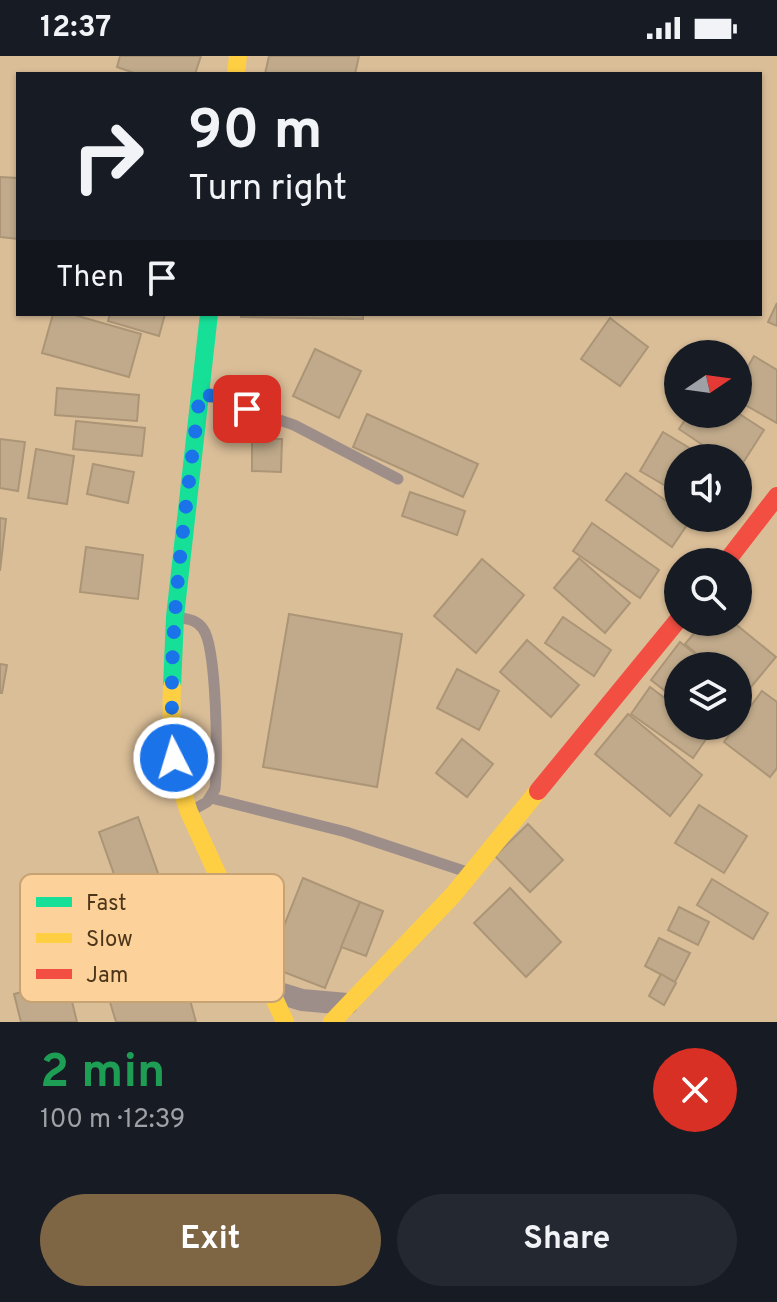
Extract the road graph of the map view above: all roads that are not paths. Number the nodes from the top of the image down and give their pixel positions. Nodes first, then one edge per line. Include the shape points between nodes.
1 (209, 316) edge
2 (200, 392) junction
3 (398, 479) dead end
4 (777, 496) edge
5 (737, 548) edge
6 (175, 617) junction
7 (665, 636) edge
8 (211, 798) junction
9 (189, 812) junction
10 (218, 874) edge
11 (470, 874) junction
12 (284, 994) edge
13 (277, 1002) edge
14 (347, 1004) junction
15 (285, 1022) edge
16 (332, 1022) edge

1 - 2 street
2 - 3 lane via 294,425
2 - 6 street
4 - 5 street
6 - 8 lane via 202,626 209,642 216,777
6 - 9 street via 171,718 179,784
7 - 11 street
8 - 9 lane
8 - 11 lane via 346,832
9 - 10 street
11 - 14 street
12 - 14 street
13 - 15 street
14 - 16 street

